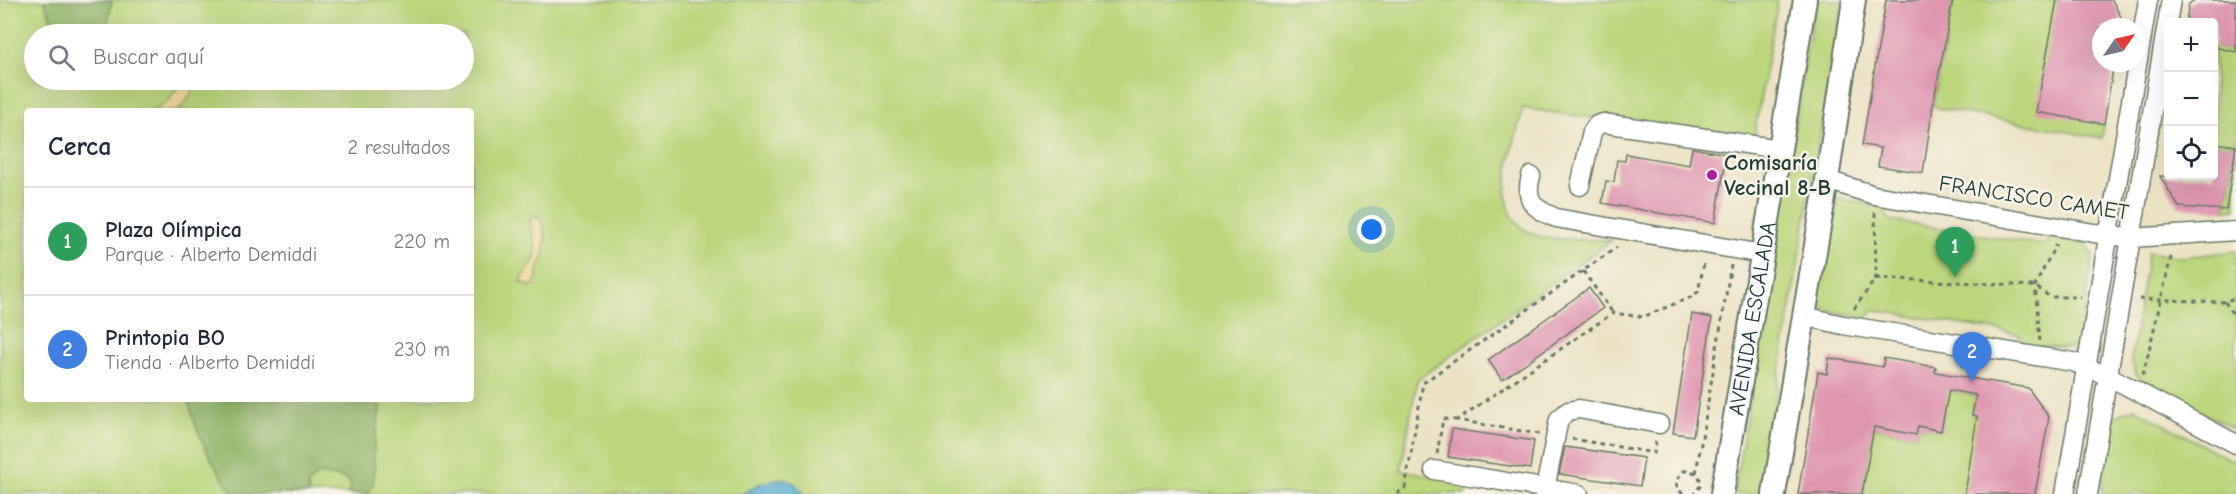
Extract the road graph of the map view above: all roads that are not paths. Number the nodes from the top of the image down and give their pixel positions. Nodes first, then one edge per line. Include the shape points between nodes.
1 (1805, 0) edge
2 (1854, 0) edge
3 (2148, 0) edge
4 (2170, 0) edge
5 (1780, 150) junction
6 (1531, 176) dead end
7 (1827, 180) junction
8 (1580, 186) dead end
9 (2236, 231) edge
10 (2108, 235) junction
11 (2130, 238) junction
12 (1762, 254) junction
13 (1804, 316) junction
14 (2086, 367) junction
15 (2108, 376) junction
16 (1659, 424) road end
17 (2236, 444) edge
18 (1434, 470) road end
19 (1544, 491) edge
20 (1571, 493) edge
21 (1722, 494) edge
22 (1774, 494) edge
23 (2065, 494) edge
24 (2088, 494) edge

1 - 5 main road, AVENIDA ESCALADA
2 - 7 main road
3 - 10 street
4 - 11 street
5 - 8 street via 1603,123 1592,132
5 - 12 main road, AVENIDA ESCALADA
6 - 12 street via 1527,190 1530,199 1541,212 1556,218
7 - 10 street, FRANCISCO CAMET via 1874,195
7 - 13 main road
9 - 11 street, FRANCISCO CAMET
10 - 11 street, FRANCISCO CAMET
10 - 14 street
11 - 15 street
12 - 21 main road, AVENIDA ESCALADA
13 - 14 street via 2041,355
13 - 22 main road
14 - 15 street
14 - 23 street
15 - 17 street
15 - 24 street
16 - 19 street via 1579,409 1568,411 1559,419
18 - 19 street
19 - 20 street

